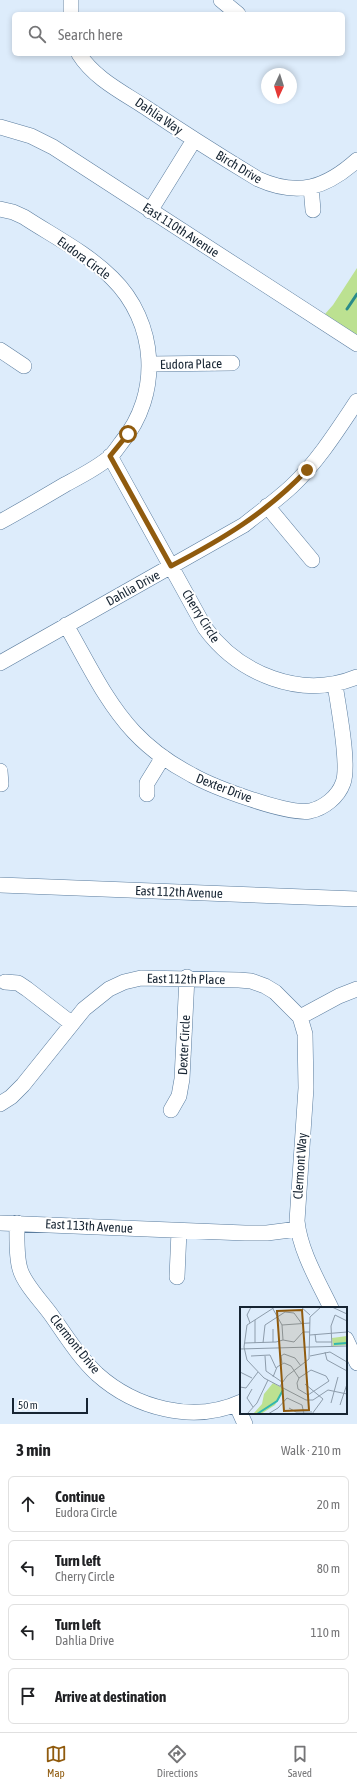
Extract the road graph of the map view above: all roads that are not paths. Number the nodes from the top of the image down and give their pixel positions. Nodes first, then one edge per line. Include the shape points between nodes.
1 (71, 0) edge
2 (221, 0) edge
3 (71, 12) edge
4 (236, 12) edge
5 (81, 56) edge
6 (0, 128) edge
7 (194, 140) junction
8 (357, 160) edge
9 (311, 187) junction
10 (0, 209) edge
11 (314, 210) dead end
12 (150, 211) junction
13 (357, 344) edge
14 (0, 350) edge
15 (232, 363) dead end
16 (150, 364) junction
17 (24, 366) dead end
18 (357, 401) edge
19 (351, 423) edge
20 (110, 456) junction
21 (267, 506) junction
22 (0, 522) edge
23 (312, 560) dead end
24 (171, 566) junction
25 (66, 625) junction
26 (0, 663) edge
27 (357, 677) edge
28 (335, 684) junction
29 (164, 757) junction
30 (147, 794) dead end
31 (0, 885) edge
32 (357, 899) edge
33 (187, 978) junction
34 (5, 982) dead end
35 (357, 989) edge
36 (300, 1017) junction
37 (71, 1023) junction
38 (0, 1104) edge
39 (171, 1110) dead end
40 (0, 1223) edge
41 (17, 1223) junction
42 (298, 1229) junction
43 (179, 1231) junction
44 (177, 1277) dead end
45 (331, 1307) edge
46 (239, 1403) edge
47 (242, 1414) edge
48 (245, 1424) edge

1 - 3 street
2 - 4 street
5 - 7 street, Dahlia Way via 88,66 109,83
6 - 12 street, East 110th Avenue via 31,136 53,147
7 - 9 street, Birch Drive via 269,184 287,188
7 - 12 street, Dahlia Way
8 - 9 street, Birch Drive via 331,180
9 - 11 street
10 - 16 street, Eudora Circle via 24,217 88,259 113,279 130,300 141,323
12 - 13 street, East 110th Avenue
14 - 17 street
15 - 16 street, Eudora Place
16 - 20 street, Eudora Circle via 147,391 139,416
18 - 19 street, Dahlia Drive
19 - 21 street, Dahlia Drive via 331,440 283,494
20 - 22 street, Eudora Circle
20 - 24 street, Cherry Circle
21 - 23 street
21 - 24 street, Dahlia Drive via 226,537
24 - 25 street, Dahlia Drive
24 - 28 street, Cherry Circle via 205,628 221,648 238,661 279,682
25 - 26 street, Dahlia Drive
25 - 29 street, Dexter Drive via 116,709 134,732
27 - 28 street, Cherry Circle
28 - 29 street, Dexter Drive via 345,776 337,795 317,809 293,810 224,790 191,775
29 - 30 street via 147,782
31 - 32 street, East 112th Avenue
33 - 36 street, East 112th Place via 239,980 265,986 275,992
33 - 37 street, East 112th Place via 141,978 124,982 102,993
33 - 39 street, Dexter Circle via 182,1079 179,1096
34 - 37 street via 18,984 27,989
35 - 36 street
36 - 42 street, Clermont Way via 306,1067 297,1206
37 - 38 street, East 112th Place via 23,1085 11,1098
40 - 41 street, East 113th Avenue
41 - 43 street, East 113th Avenue
41 - 46 street, Clermont Drive via 20,1269 23,1275 79,1354 107,1383 143,1403 176,1411 215,1410
42 - 43 street, East 113th Avenue via 267,1233
42 - 45 street, Clermont Way
43 - 44 street
47 - 48 street, Clermont Drive

